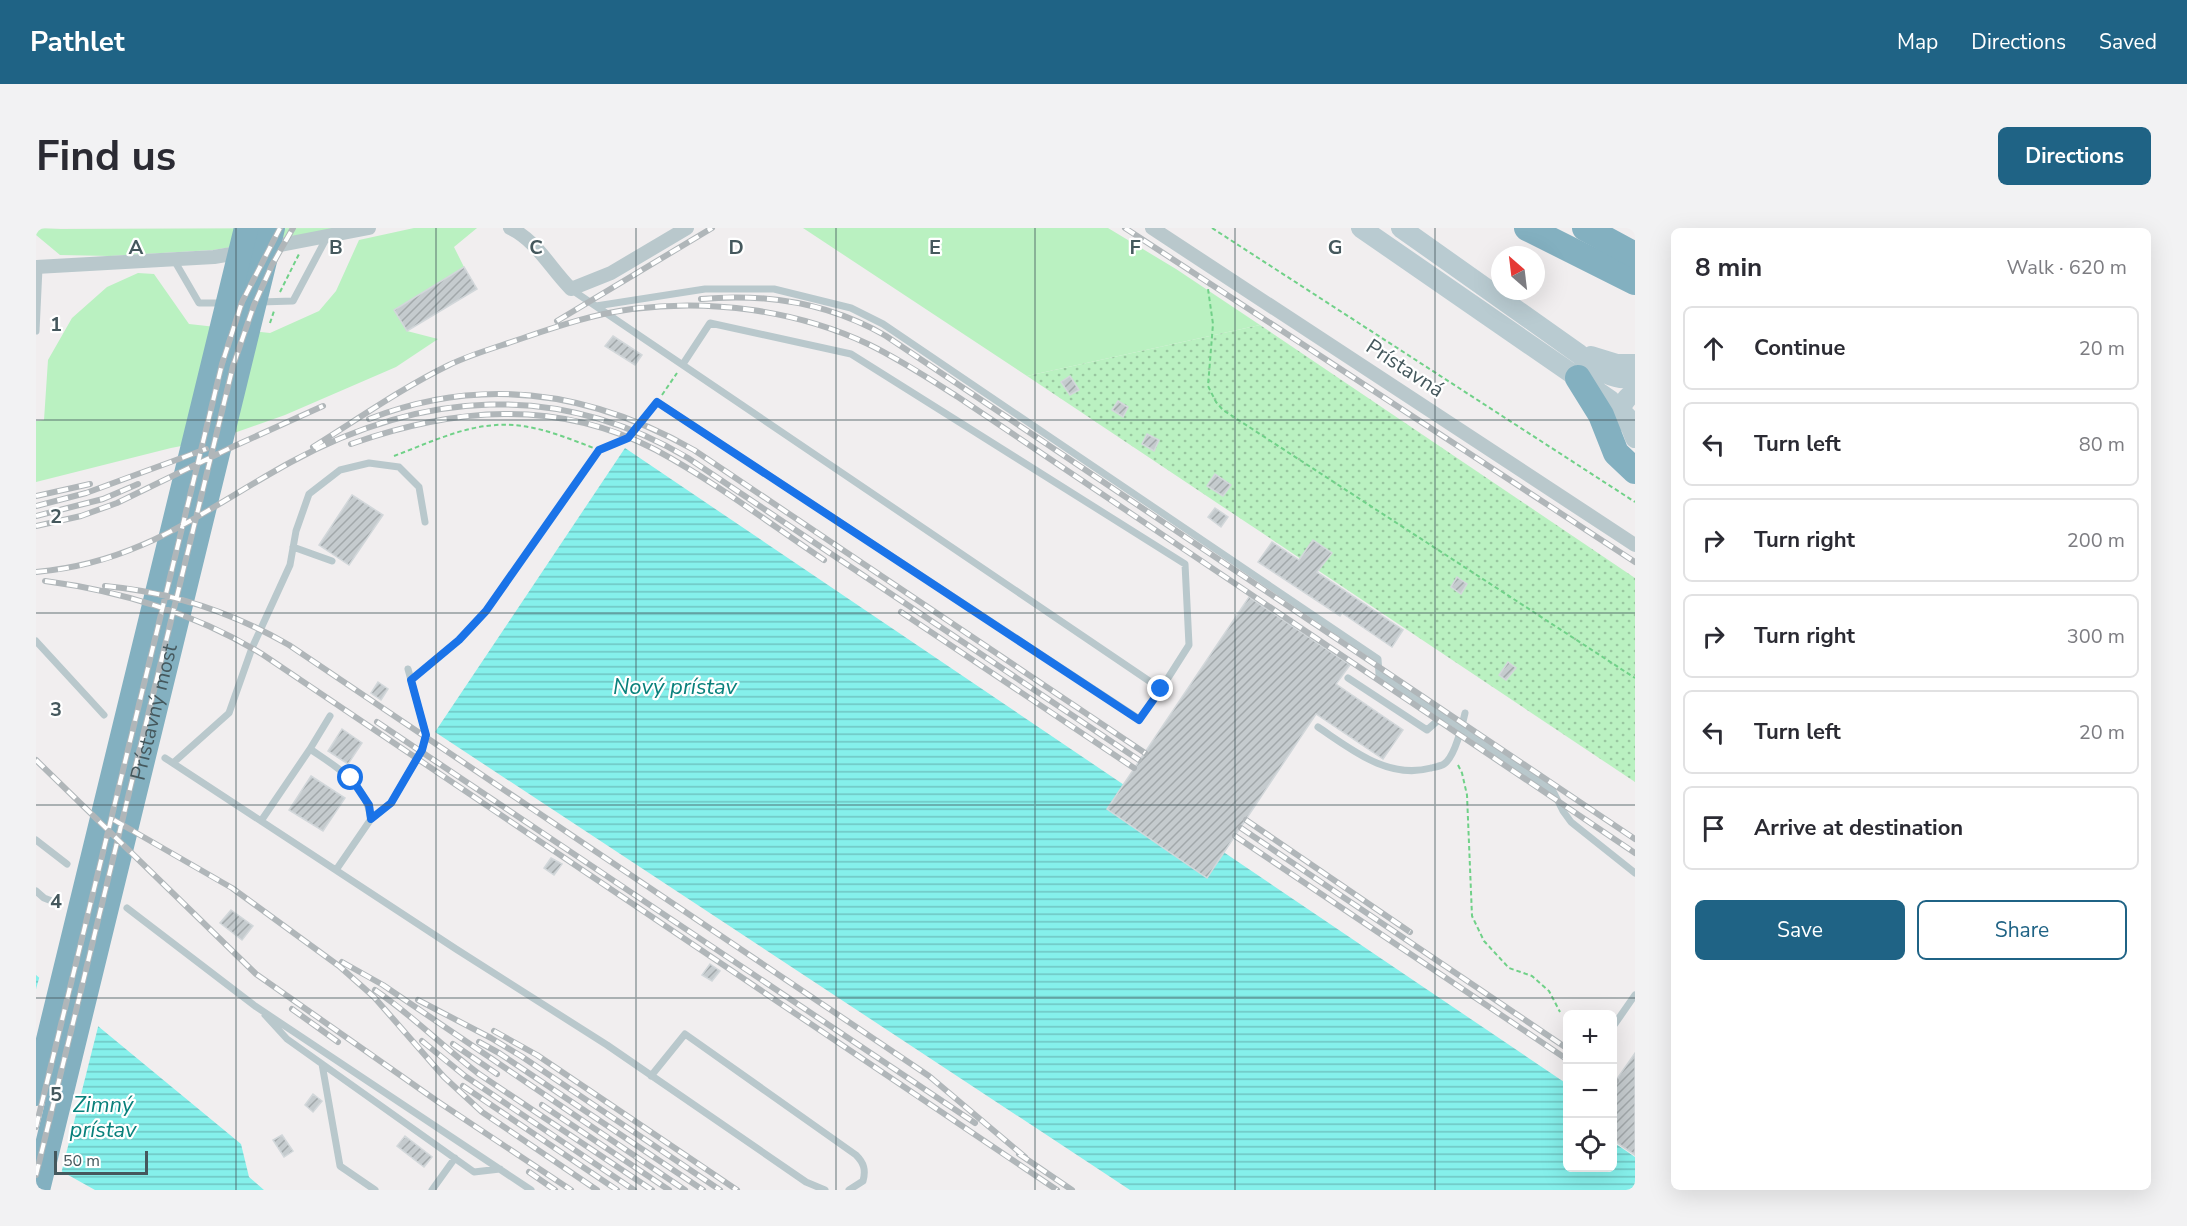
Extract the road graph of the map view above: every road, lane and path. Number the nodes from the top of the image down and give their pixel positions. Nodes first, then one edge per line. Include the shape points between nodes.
1 (369, 228) edge
2 (510, 228) edge
3 (687, 228) edge
4 (1152, 228) edge
5 (1212, 228) edge
6 (1361, 228) edge
7 (1401, 228) edge
8 (1527, 228) edge
9 (1585, 228) edge
10 (266, 230) edge
11 (328, 236) junction
12 (1635, 255) edge
13 (174, 260) junction
14 (37, 265) edge
15 (1218, 270) junction
16 (1635, 282) edge
17 (571, 289) junction
18 (234, 302) dead end
19 (246, 302) dead end
20 (596, 306) junction
21 (36, 331) edge
22 (683, 364) junction
23 (1635, 364) edge
24 (1579, 366) junction
25 (1635, 377) edge
26 (1635, 392) edge
27 (657, 402) junction
28 (1620, 409) junction
29 (1635, 438) edge
30 (599, 450) junction
31 (1635, 458) edge
32 (374, 464) junction
33 (1635, 471) edge
34 (1635, 502) edge
35 (425, 522) dead end
36 (1635, 545) edge
37 (293, 548) junction
38 (332, 561) dead end
39 (36, 641) edge
40 (408, 669) dead end
41 (1348, 678) dead end
42 (1635, 678) edge
43 (411, 680) junction
44 (1161, 689) junction
45 (1465, 713) dead end
46 (104, 716) dead end
47 (330, 716) dead end
48 (1443, 716) junction
49 (1318, 727) dead end
50 (1461, 729) junction
51 (310, 749) junction
52 (1452, 754) junction
53 (165, 758) dead end
54 (173, 763) junction
55 (371, 819) junction
56 (261, 821) junction
57 (36, 840) edge
58 (67, 864) dead end
59 (336, 870) junction
60 (1635, 873) edge
61 (36, 891) edge
62 (57, 903) dead end
63 (128, 910) dead end
64 (1635, 995) edge
65 (255, 1005) junction
66 (1560, 1012) dead end
67 (1617, 1021) edge
68 (322, 1064) junction
69 (651, 1076) junction
70 (36, 1093) edge
71 (455, 1158) junction
72 (500, 1169) junction
73 (37, 1190) edge
74 (375, 1190) edge
75 (432, 1190) edge
76 (531, 1190) edge
77 (825, 1190) edge
78 (849, 1190) edge

1 - 11 street
2 - 17 street via 532,243
3 - 17 street via 611,273
4 - 15 street, Prístavná
5 - 34 path
6 - 24 main road
7 - 24 main road
8 - 16 highway
9 - 12 highway
10 - 70 highway, Prístavný most via 142,652
10 - 73 highway, Prístavný most
11 - 13 street via 218,257
11 - 19 lane via 293,301
13 - 14 street
13 - 18 lane via 199,303
14 - 21 lane
15 - 36 street, Prístavná
15 - 42 path via 1208,289 1213,324 1208,386 1223,410
17 - 20 lane
20 - 22 lane
20 - 48 lane via 705,289 774,289 851,308 893,330 1378,658 1379,674
22 - 27 path
22 - 44 lane
22 - 44 lane via 710,323 851,354 1185,564 1189,645
23 - 24 main road
24 - 25 main road via 1614,378
24 - 28 main road
24 - 33 highway via 1616,453
26 - 28 main road
27 - 30 path via 628,438
27 - 44 lane via 1139,720
28 - 29 main road
28 - 31 main road via 1621,438
30 - 32 path via 546,432 496,424 435,440
30 - 43 path via 486,611 459,640
32 - 35 lane via 399,467 419,487
32 - 37 lane via 340,470 309,495
37 - 38 lane
37 - 54 lane via 290,565 252,648 229,713
39 - 46 lane
40 - 43 lane
41 - 48 lane via 1427,730
43 - 55 lane via 426,735 422,750 391,803
45 - 50 lane
47 - 51 lane
48 - 50 lane
49 - 52 lane via 1374,763 1387,767 1420,771 1445,764
50 - 52 lane
50 - 60 lane via 1553,791 1571,822
51 - 55 lane via 351,778 369,805
51 - 56 lane
52 - 66 path via 1467,795 1472,916 1484,941 1509,968 1532,976 1549,991
53 - 54 lane
54 - 56 lane
55 - 59 lane
56 - 59 lane
57 - 58 lane
59 - 69 lane
61 - 62 lane
63 - 65 lane
64 - 67 lane
65 - 68 lane via 287,1039
65 - 72 lane
68 - 71 lane
68 - 74 lane via 340,1166
69 - 77 lane via 806,1182
69 - 78 lane via 685,1034 856,1155 863,1162 865,1173 862,1181
71 - 72 lane via 474,1172
71 - 75 lane
72 - 76 lane

